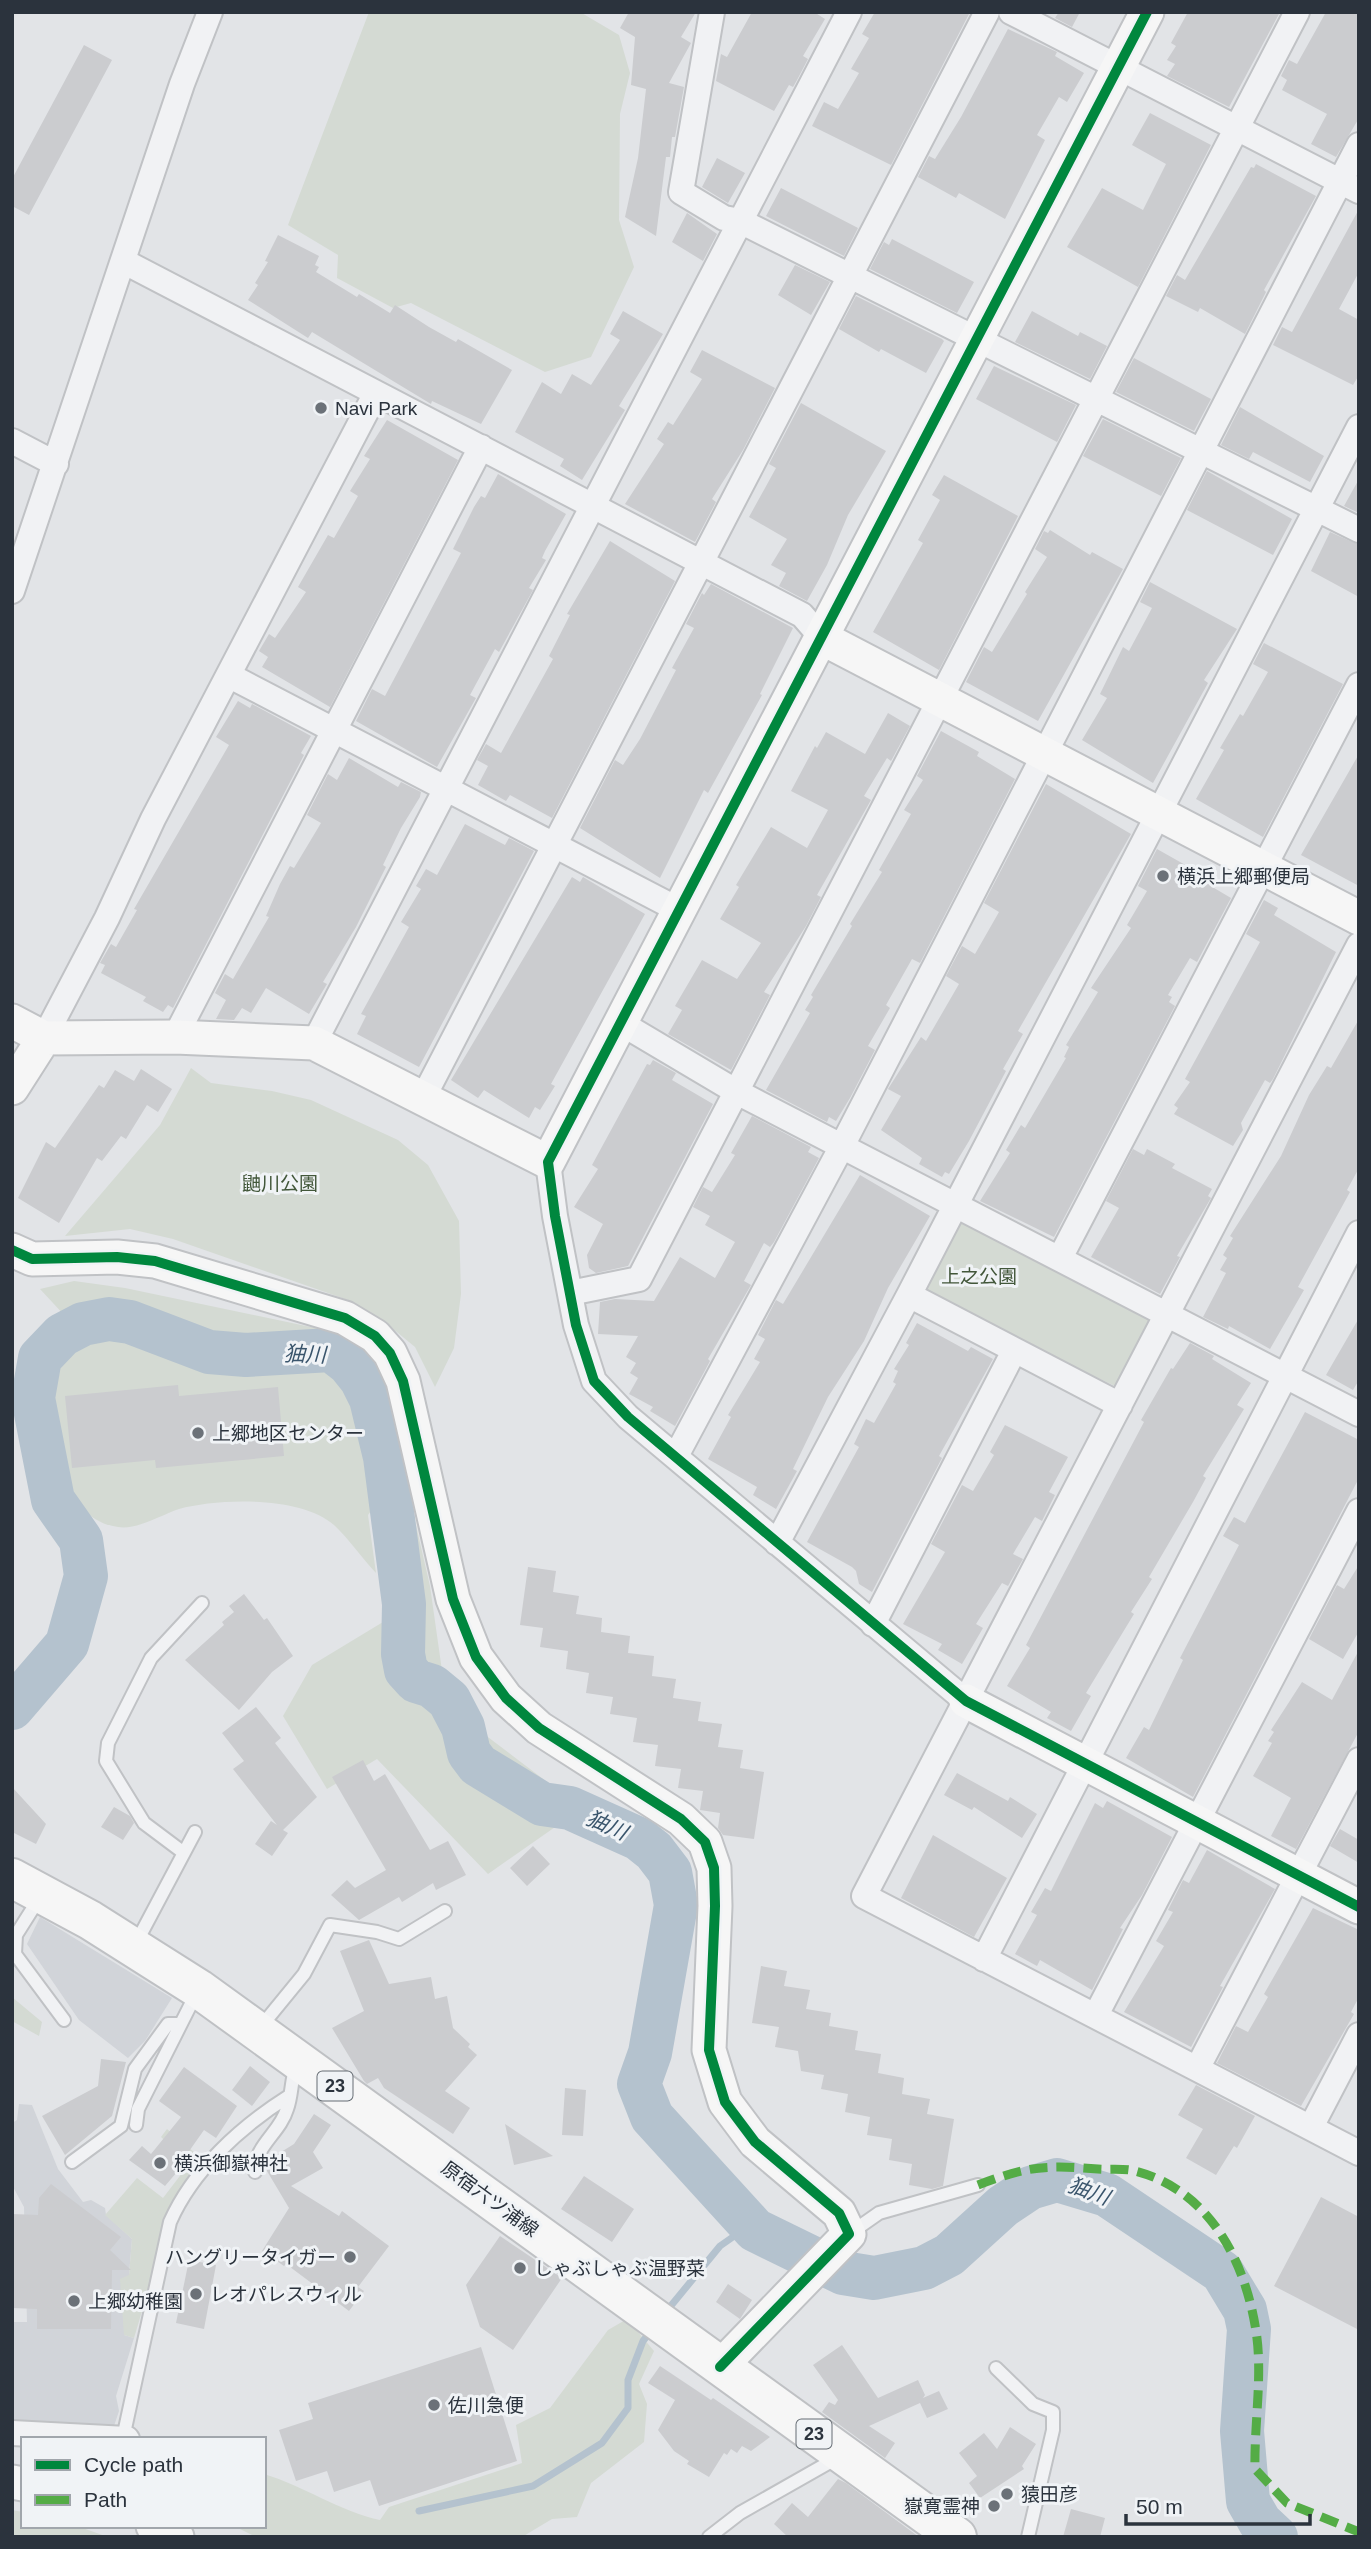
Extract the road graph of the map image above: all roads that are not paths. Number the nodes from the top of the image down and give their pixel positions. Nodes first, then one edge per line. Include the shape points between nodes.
1 (210, 12) edge
2 (712, 12) edge
3 (849, 12) edge
4 (987, 12) edge
5 (1011, 12) edge
6 (1147, 12) edge
7 (1297, 12) edge
8 (1117, 69) junction
9 (1235, 128) junction
10 (1359, 145) edge
11 (1349, 186) edge
12 (740, 221) junction
13 (123, 261) junction
14 (851, 276) junction
15 (977, 342) junction
16 (376, 393) junction
17 (1096, 401) junction
18 (1359, 427) edge
19 (12, 441) edge
20 (481, 447) junction
21 (1199, 452) junction
22 (56, 464) junction
23 (593, 506) junction
24 (1317, 510) junction
25 (1359, 530) edge
26 (702, 563) junction
27 (12, 591) edge
28 (822, 638) junction
29 (230, 676) junction
30 (1359, 685) edge
31 (939, 699) junction
32 (332, 728) junction
33 (1042, 755) junction
34 (446, 789) junction
35 (1158, 814) junction
36 (555, 845) junction
37 (1264, 868) junction
38 (677, 909) junction
39 (1359, 918) edge
40 (1359, 945) edge
41 (12, 1021) edge
42 (619, 1022) junction
43 (175, 1037) junction
44 (44, 1038) junction
45 (314, 1043) junction
46 (12, 1088) edge
47 (737, 1092) junction
48 (423, 1098) junction
49 (842, 1146) junction
50 (548, 1162) junction
51 (955, 1203) junction
52 (1359, 1233) edge
53 (12, 1250) edge
54 (1060, 1258) junction
55 (570, 1293) junction
56 (909, 1295) junction
57 (1167, 1314) junction
58 (1014, 1351) junction
59 (1284, 1376) junction
60 (1120, 1405) junction
61 (1359, 1414) edge
62 (676, 1456) junction
63 (1359, 1510) edge
64 (777, 1543) junction
65 (202, 1603) dead end
66 (873, 1624) junction
67 (966, 1701) junction
68 (1359, 1760) edge
69 (1084, 1763) junction
70 (1196, 1823) junction
71 (195, 1832) dead end
72 (184, 1853) junction
73 (1299, 1874) junction
74 (27, 1886) edge
75 (1359, 1906) edge
76 (445, 1910) dead end
77 (134, 1948) junction
78 (984, 1959) junction
79 (198, 1989) junction
80 (1096, 2015) junction
81 (64, 2020) dead end
82 (180, 2024) junction
83 (257, 2032) junction
84 (1359, 2035) edge
85 (298, 2059) junction
86 (1199, 2067) junction
87 (289, 2096) junction
88 (136, 2125) dead end
89 (1311, 2127) junction
90 (1359, 2153) edge
91 (72, 2162) dead end
92 (255, 2172) dead end
93 (978, 2185) dead end
94 (849, 2234) junction
95 (720, 2367) junction
96 (996, 2368) dead end
97 (12, 2432) edge
98 (93, 2437) edge
99 (125, 2437) edge
100 (843, 2454) junction
101 (157, 2528) edge
102 (177, 2537) edge
103 (709, 2537) edge
104 (957, 2537) edge
105 (1028, 2537) edge

1 - 13 street
2 - 12 street via 681,192 724,218
3 - 12 street
4 - 14 street
5 - 8 street
6 - 8 street
7 - 9 street
8 - 9 street
8 - 15 street
9 - 11 street
9 - 17 street
10 - 11 street
11 - 21 street
12 - 14 street
12 - 23 street
13 - 16 street
13 - 22 street
14 - 15 street
14 - 26 street
15 - 17 street
15 - 28 street
16 - 20 street
16 - 29 street
17 - 21 street
17 - 31 street
18 - 24 street
19 - 22 street
20 - 23 street
20 - 32 street
21 - 24 street
21 - 33 street
22 - 27 street
23 - 26 street
23 - 34 street
24 - 25 street
24 - 35 street
26 - 28 street via 802,615
26 - 36 street
28 - 31 street
28 - 38 street
29 - 32 street
29 - 44 street
30 - 37 street
31 - 33 street
31 - 47 street
32 - 34 street
32 - 43 street
33 - 35 street
33 - 49 street
34 - 36 street
34 - 45 street
35 - 37 street
35 - 51 street
36 - 38 street
36 - 48 street
37 - 39 street
37 - 54 street
38 - 42 street
40 - 57 street
41 - 44 street
42 - 47 street
42 - 50 street
43 - 44 street
43 - 45 street
44 - 46 street
45 - 48 street
47 - 49 street
47 - 55 street via 639,1279
48 - 50 street
49 - 51 street
49 - 62 street
50 - 55 street
51 - 54 street
51 - 56 street
52 - 59 street
53 - 94 street via 33,1259 155,1261 360,1325 390,1353 403,1381 463,1630 476,1657 506,1698 539,1728 681,1819 705,1842 713,1868 715,1906 709,2050 725,2102 755,2142 839,2214
54 - 57 street
55 - 62 street via 594,1381 628,1418
56 - 58 street
56 - 64 street
57 - 59 street
57 - 60 street
58 - 60 street
58 - 66 street
59 - 61 street
59 - 69 street
60 - 67 street
62 - 64 street
63 - 70 street
64 - 66 street
65 - 72 lane via 151,1658 108,1743 106,1761 144,1823
66 - 67 street
67 - 69 street
67 - 78 street via 864,1895
68 - 73 street
69 - 70 street
69 - 78 street
70 - 73 street
70 - 80 street
71 - 72 lane
72 - 77 lane
73 - 75 street
73 - 86 street
74 - 77 main road, 原宿六ツ浦線 / 23
74 - 81 lane via 15,1954
76 - 83 lane via 399,1939 330,1925 304,1974
77 - 79 main road, 原宿六ツ浦線 / 23
78 - 80 street
79 - 82 lane
79 - 83 main road, 原宿六ツ浦線 / 23
80 - 86 street
82 - 88 lane via 138,2109
82 - 91 lane via 168,2025 135,2069 121,2126
83 - 85 main road, 原宿六ツ浦線 / 23
84 - 89 street
85 - 87 lane
85 - 95 main road, 原宿六ツ浦線 / 23
86 - 89 street
87 - 92 lane via 288,2109 254,2161
87 - 99 lane via 217,2154 180,2200 170,2222
89 - 90 street
93 - 94 lane via 879,2213
94 - 95 street
95 - 100 main road, 原宿六ツ浦線 / 23
96 - 105 lane via 1033,2404 1052,2412 1053,2430
97 - 98 street
100 - 103 lane via 740,2513
100 - 104 main road, 原宿六ツ浦線 / 23
101 - 102 street

